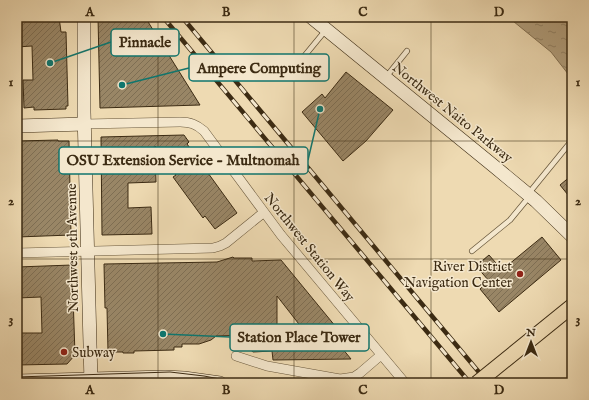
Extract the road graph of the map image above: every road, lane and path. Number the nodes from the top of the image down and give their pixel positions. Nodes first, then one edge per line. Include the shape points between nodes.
1 (84, 17) edge
2 (310, 17) edge
3 (327, 30) junction
4 (408, 51) dead end
5 (297, 65) dead end
6 (385, 78) junction
7 (84, 124) junction
8 (17, 126) edge
9 (569, 144) dead end
10 (528, 196) junction
11 (263, 213) junction
12 (572, 236) edge
13 (472, 251) dead end
14 (88, 252) junction
15 (17, 253) edge
16 (572, 306) edge
17 (381, 355) junction
18 (236, 356) dead end
19 (17, 381) edge
20 (91, 381) edge
21 (220, 383) edge
22 (405, 383) edge
23 (477, 383) edge

1 - 7 main road, Northwest 9th Avenue
2 - 3 main road, Northwest Naito Parkway
3 - 5 lane
3 - 6 main road, Northwest Naito Parkway
4 - 6 lane
6 - 10 main road, Northwest Naito Parkway
7 - 8 main road
7 - 11 street, Northwest Station Way via 188,122 198,125
7 - 14 main road, Northwest 9th Avenue
9 - 10 lane
10 - 12 main road, Northwest Naito Parkway
10 - 13 lane via 510,220
11 - 14 street via 226,243 213,248
11 - 17 street, Northwest Station Way
14 - 15 street
14 - 20 main road, Northwest 9th Avenue
16 - 23 main road, bridge
17 - 18 street via 354,377 340,379 267,366
17 - 22 street, Northwest Station Way
19 - 20 main road
20 - 21 main road via 165,377

